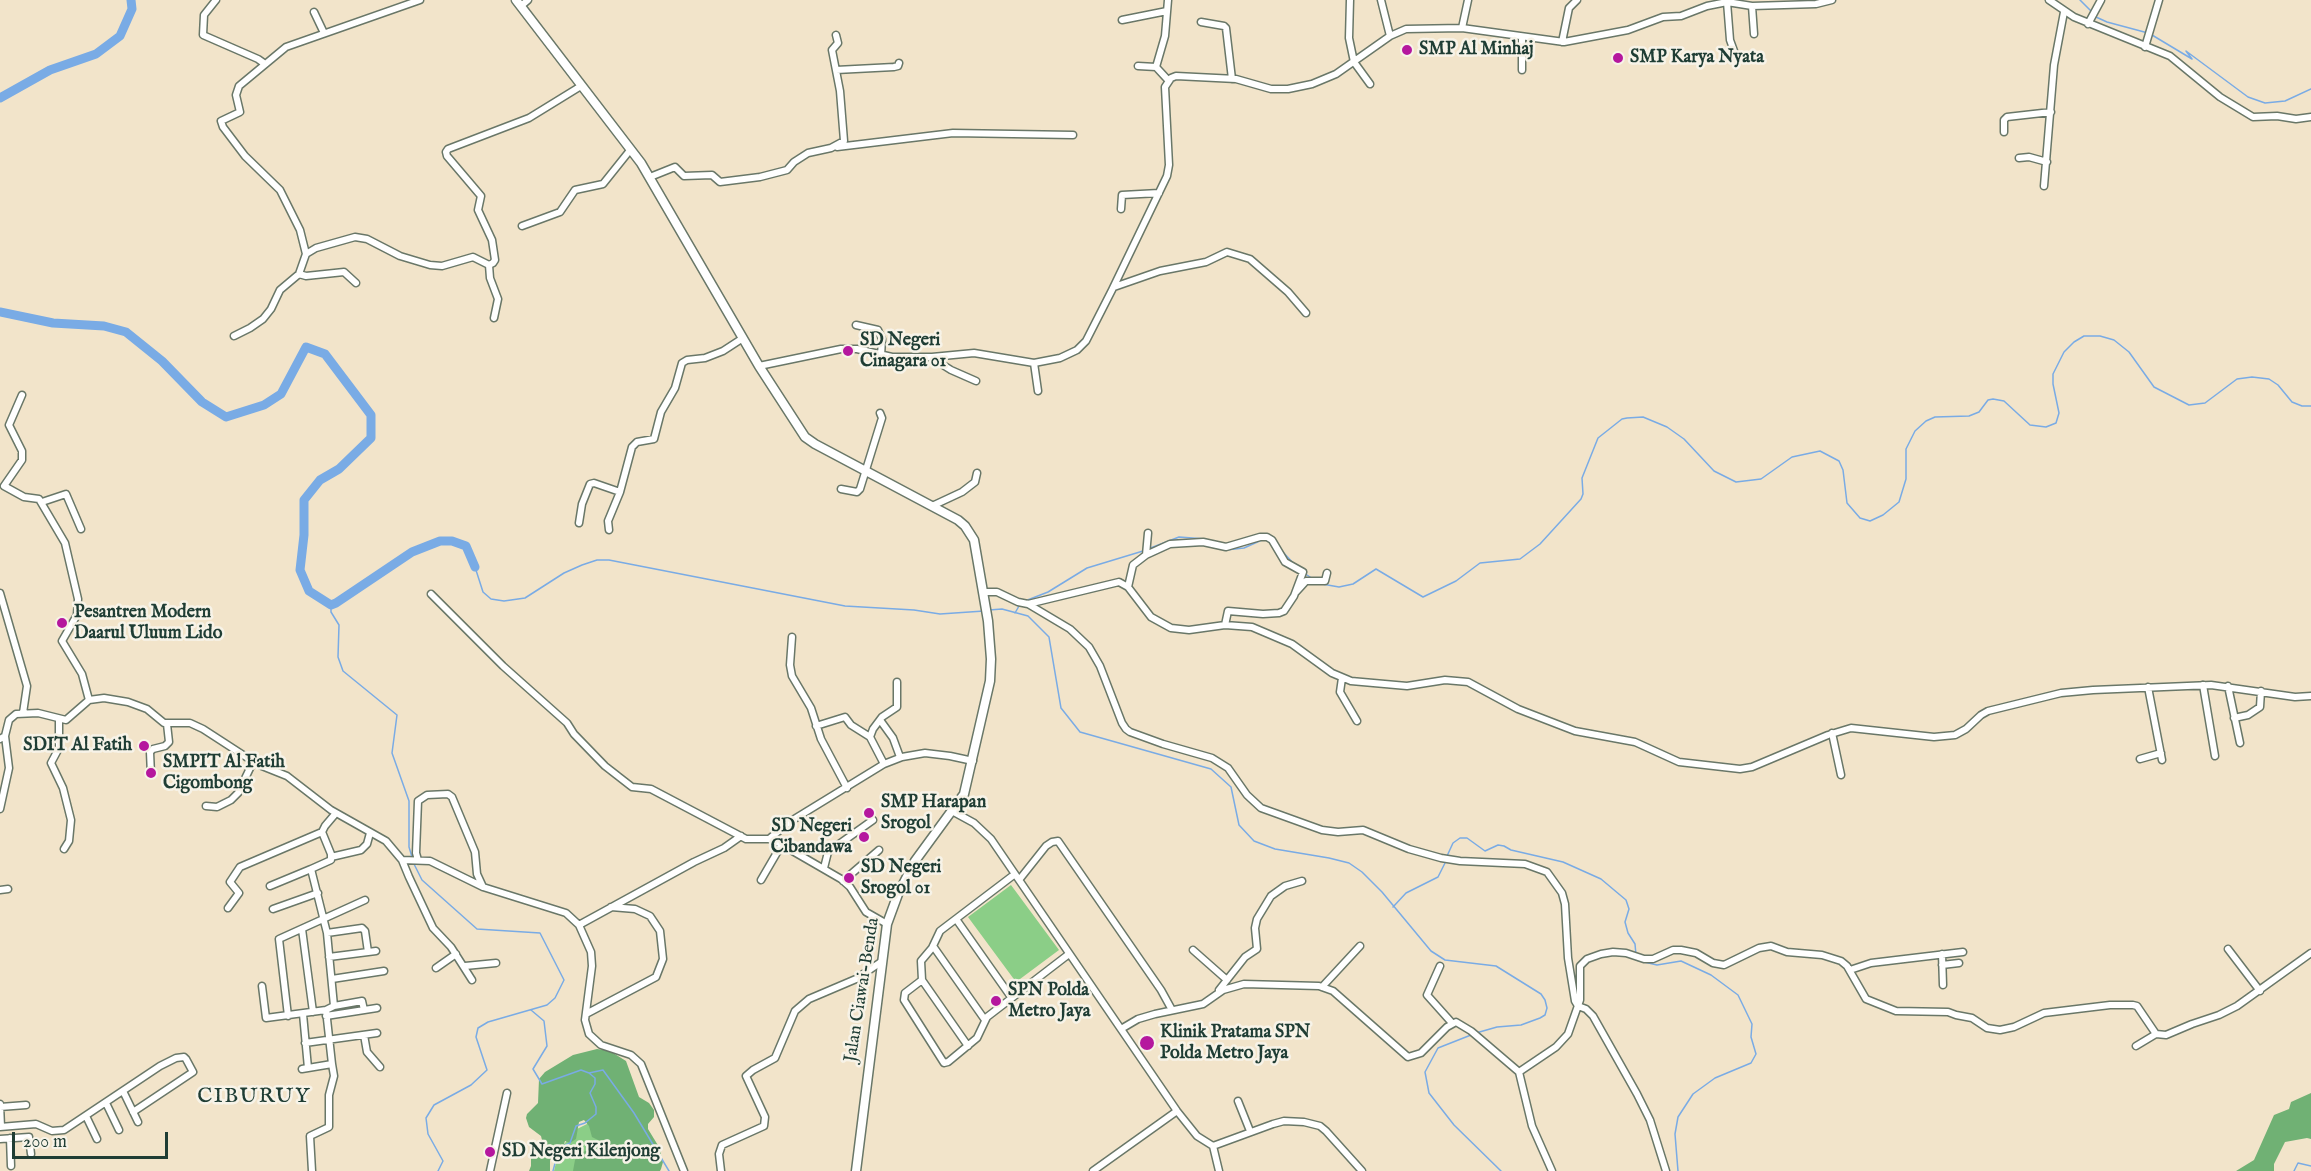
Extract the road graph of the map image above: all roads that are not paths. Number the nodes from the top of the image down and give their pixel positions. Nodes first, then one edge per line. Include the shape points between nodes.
1 (216, 0) edge
2 (420, 0) edge
3 (1168, 0) edge
4 (1350, 0) edge
5 (1381, 0) edge
6 (1468, 0) edge
7 (1577, 0) edge
8 (1832, 0) edge
9 (2049, 0) edge
10 (2101, 0) edge
11 (2159, 0) edge
12 (522, 2) edge
13 (1727, 2) junction
14 (1769, 3) edge
15 (1752, 6) junction
16 (1167, 11) junction
17 (314, 12) dead end
18 (2064, 12) junction
19 (1122, 20) dead end
20 (2089, 20) junction
21 (1200, 22) dead end
22 (1461, 28) junction
23 (324, 33) junction
24 (1754, 34) dead end
25 (836, 35) dead end
26 (1390, 36) junction
27 (1521, 37) junction
28 (1562, 42) junction
29 (2146, 43) junction
30 (1734, 51) dead end
31 (1354, 62) junction
32 (899, 63) dead end
33 (265, 64) junction
34 (1138, 66) dead end
35 (1156, 67) junction
36 (836, 70) junction
37 (1522, 70) dead end
38 (1232, 79) junction
39 (1168, 80) junction
40 (1370, 84) dead end
41 (581, 86) junction
42 (2051, 112) junction
43 (2311, 117) edge
44 (2004, 132) dead end
45 (1072, 135) dead end
46 (831, 147) junction
47 (631, 149) junction
48 (2019, 158) dead end
49 (2047, 162) junction
50 (650, 177) junction
51 (2044, 186) dead end
52 (1159, 193) junction
53 (1121, 209) dead end
54 (522, 226) dead end
55 (306, 254) junction
56 (489, 265) junction
57 (300, 274) junction
58 (356, 283) dead end
59 (1114, 287) junction
60 (1306, 313) dead end
61 (494, 318) dead end
62 (856, 325) dead end
63 (234, 336) dead end
64 (743, 338) junction
65 (880, 356) junction
66 (938, 357) junction
67 (1034, 363) junction
68 (759, 366) junction
69 (976, 381) dead end
70 (1038, 391) dead end
71 (22, 394) dead end
72 (880, 413) dead end
73 (866, 471) junction
74 (977, 473) dead end
75 (2, 488) edge
76 (841, 489) dead end
77 (620, 492) junction
78 (42, 502) junction
79 (932, 506) junction
80 (579, 523) dead end
81 (81, 530) dead end
82 (609, 530) dead end
83 (1148, 533) dead end
84 (1146, 553) junction
85 (1327, 573) dead end
86 (1128, 587) junction
87 (1296, 592) junction
88 (0, 593) edge
89 (432, 594) dead end
90 (984, 594) junction
91 (1028, 603) junction
92 (1225, 625) junction
93 (792, 638) dead end
94 (1342, 678) junction
95 (897, 682) dead end
96 (2203, 685) junction
97 (2228, 686) junction
98 (2148, 687) junction
99 (2261, 691) junction
100 (2311, 696) edge
101 (89, 700) junction
102 (22, 713) junction
103 (2234, 718) junction
104 (59, 719) junction
105 (880, 720) junction
106 (1357, 721) dead end
107 (167, 724) junction
108 (816, 726) junction
109 (1832, 733) junction
110 (870, 737) junction
111 (2, 738) edge
112 (2240, 743) dead end
113 (2215, 756) dead end
114 (900, 757) junction
115 (2140, 759) dead end
116 (973, 761) junction
117 (253, 762) junction
118 (884, 764) junction
119 (151, 775) dead end
120 (1840, 775) dead end
121 (847, 788) junction
122 (206, 806) dead end
123 (0, 809) edge
124 (952, 811) junction
125 (336, 813) junction
126 (873, 820) dead end
127 (322, 832) junction
128 (370, 833) junction
129 (741, 836) junction
130 (769, 839) junction
131 (782, 844) junction
132 (64, 849) dead end
133 (879, 850) dead end
134 (331, 857) junction
135 (404, 860) junction
136 (418, 860) junction
137 (824, 868) junction
138 (311, 869) junction
139 (1017, 877) junction
140 (761, 880) dead end
141 (1302, 880) dead end
142 (843, 881) junction
143 (270, 885) dead end
144 (483, 887) junction
145 (8, 889) dead end
146 (0, 890) edge
147 (318, 893) junction
148 (365, 900) dead end
149 (228, 908) dead end
150 (611, 908) junction
151 (273, 909) dead end
152 (324, 919) junction
153 (956, 919) junction
154 (887, 924) junction
155 (579, 925) junction
156 (302, 928) junction
157 (327, 933) junction
158 (933, 946) junction
159 (1360, 946) dead end
160 (2228, 949) dead end
161 (1193, 950) dead end
162 (376, 951) dead end
163 (368, 952) junction
164 (1963, 952) dead end
165 (456, 954) junction
166 (1069, 954) junction
167 (1942, 954) junction
168 (2311, 954) edge
169 (330, 957) junction
170 (881, 962) junction
171 (496, 963) dead end
172 (1959, 963) dead end
173 (1942, 965) junction
174 (465, 966) junction
175 (1440, 966) dead end
176 (436, 968) dead end
177 (1850, 970) junction
178 (384, 971) dead end
179 (332, 979) junction
180 (472, 980) dead end
181 (922, 980) junction
182 (1227, 980) junction
183 (1943, 985) dead end
184 (262, 986) dead end
185 (1322, 987) junction
186 (2260, 991) junction
187 (1215, 995) junction
188 (1011, 997) junction
189 (334, 1005) junction
190 (1578, 1006) junction
191 (377, 1008) dead end
192 (364, 1010) junction
193 (1172, 1010) junction
194 (313, 1012) junction
195 (326, 1013) junction
196 (303, 1014) junction
197 (586, 1014) junction
198 (288, 1016) junction
199 (985, 1020) junction
200 (1452, 1023) junction
201 (1121, 1029) junction
202 (377, 1033) dead end
203 (2157, 1034) junction
204 (364, 1035) junction
205 (329, 1040) junction
206 (305, 1043) junction
207 (968, 1046) junction
208 (2136, 1046) dead end
209 (332, 1064) junction
210 (380, 1067) dead end
211 (1519, 1072) junction
212 (123, 1091) junction
213 (507, 1093) dead end
214 (1238, 1101) dead end
215 (106, 1103) junction
216 (26, 1105) dead end
217 (0, 1106) edge
218 (1177, 1111) junction
219 (133, 1112) junction
220 (86, 1116) junction
221 (138, 1122) dead end
222 (1, 1127) edge
223 (119, 1130) dead end
224 (1250, 1131) junction
225 (10, 1138) junction
226 (0, 1139) edge
227 (97, 1139) dead end
228 (1213, 1146) junction
229 (31, 1154) dead end
230 (11, 1166) dead end
231 (312, 1171) edge
232 (490, 1171) edge
233 (684, 1171) edge
234 (721, 1171) edge
235 (856, 1171) edge
236 (1093, 1171) edge
237 (1219, 1171) edge
238 (1362, 1171) edge
239 (1552, 1171) edge
240 (1666, 1171) edge

1 - 33 street via 204,15 203,35
2 - 23 street
3 - 16 street
4 - 31 street via 1349,38
5 - 26 street
6 - 22 street
7 - 28 street via 1569,8
8 - 14 street via 1816,4
9 - 18 street
10 - 20 street
11 - 29 street
12 - 41 highway, Jalan Ciawai-Benda
13 - 15 street
13 - 28 street via 1628,30
13 - 30 street
14 - 15 street
15 - 24 street
16 - 19 street
16 - 35 street
17 - 23 street
18 - 20 street
18 - 42 street via 2054,65
20 - 29 street
21 - 38 street via 1225,27
22 - 26 street via 1415,27
22 - 27 street
23 - 33 street via 290,45
25 - 36 street via 838,43 832,50
26 - 31 street
27 - 28 street
27 - 37 street
29 - 43 street via 2253,117
31 - 38 street via 1329,77 1296,88 1271,90
31 - 40 street
32 - 36 street via 894,67
33 - 55 street via 237,89 240,111 221,124 245,156 280,190 300,230
34 - 35 street
35 - 39 street
36 - 46 street via 845,138
38 - 39 street via 1176,76
39 - 52 street via 1165,87 1169,165
41 - 47 highway, Jalan Ciawai-Benda
41 - 56 street via 529,118 446,152 481,196 478,210 495,253 495,262
42 - 44 street via 2007,117
42 - 49 street
45 - 46 street via 953,133
46 - 50 street via 808,153 788,170 757,178 720,182 712,175 684,176 675,167
47 - 50 highway, Jalan Ciawai-Benda
47 - 54 street via 608,181 575,190 560,212
48 - 49 street
49 - 51 street
50 - 64 highway, Jalan Ciawai-Benda
52 - 53 street via 1122,195
52 - 59 street
55 - 56 street via 361,237 429,265 442,266 473,257
55 - 57 street
56 - 61 street via 498,299
57 - 58 street via 344,272
57 - 63 street via 280,290 263,319
59 - 60 street via 1160,271 1206,262 1227,252 1250,259
59 - 67 street via 1081,346 1060,358
62 - 65 street via 878,330 882,339
64 - 68 highway, Jalan Ciawai-Benda
64 - 77 street via 723,351 682,363 675,388 661,412 656,436 632,447
65 - 66 street
65 - 68 street via 841,349
66 - 67 street via 974,353
66 - 69 street via 943,365
67 - 70 street
68 - 73 highway, Jalan Ciawai-Benda via 805,437
71 - 75 street via 9,424 22,451 22,460
72 - 73 street via 882,418
73 - 76 street via 858,491
73 - 79 highway, Jalan Ciawai-Benda
74 - 79 street via 975,482 962,492
75 - 78 street
77 - 80 street via 590,484
77 - 82 street via 608,520
78 - 81 street via 66,494
78 - 101 street via 65,543 78,592 77,615 62,640 82,674
79 - 90 highway, Jalan Ciawai-Benda via 958,520 972,534
83 - 84 street
84 - 86 street via 1133,565
84 - 87 street via 1170,544 1203,542 1226,548 1268,537 1285,562 1303,572
85 - 87 street via 1325,581 1306,581
86 - 91 street via 1114,582
86 - 92 street via 1151,617 1171,628
87 - 92 street via 1284,611 1263,614 1231,610
88 - 102 street via 28,688
89 - 129 street via 503,666 567,723 611,771 636,789 651,789
90 - 91 street via 997,592
90 - 116 highway, Jalan Ciawai-Benda via 991,676
91 - 190 street via 1070,628 1089,647 1126,729 1212,758 1228,768 1261,808 1322,830 1363,830 1441,858 1525,864 1546,872 1562,893 1565,904 1568,958
92 - 94 street via 1252,627 1278,636
93 - 108 street via 792,676 811,708
94 - 106 street via 1340,692
94 - 109 street via 1407,686 1455,679 1468,682 1551,723 1585,734 1635,742 1688,764 1746,768
95 - 105 street via 897,708
96 - 97 street
96 - 98 street
96 - 113 street
97 - 99 street
97 - 103 street
98 - 109 street via 2061,693 1988,711 1963,732 1949,736 1851,728
98 - 115 street via 2161,757
99 - 100 street
99 - 103 street via 2260,707
101 - 104 street via 71,718
101 - 107 street via 124,701 143,707
102 - 104 street
102 - 111 street via 9,720
103 - 112 street
104 - 132 street via 59,748 51,763 63,788 71,820
105 - 110 street
105 - 114 street
107 - 117 street via 182,722 198,727
107 - 119 street via 169,742 150,752
108 - 110 street via 844,716
108 - 121 street
109 - 120 street
110 - 118 street
111 - 123 street via 9,768
114 - 116 street via 925,753
114 - 118 street
116 - 124 highway, Jalan Ciawai-Benda via 964,794
117 - 122 street via 231,800 217,807
117 - 125 street via 290,778
118 - 121 street
121 - 130 street via 782,826
124 - 139 street via 986,833
124 - 154 highway, Jalan Ciawai-Benda via 915,861
125 - 127 street
125 - 128 street
126 - 137 street via 828,852
127 - 134 street
127 - 149 street via 240,867 230,882 239,893
128 - 134 street via 361,850
128 - 135 street via 386,841
129 - 130 street
129 - 150 street via 733,844
130 - 131 street
131 - 137 street
131 - 140 street
133 - 142 street
134 - 138 street via 329,862
135 - 136 street
135 - 165 street via 433,928
136 - 144 street via 430,861
136 - 144 street via 418,801 426,795 448,794 474,849
137 - 142 street
138 - 143 street
138 - 147 street
139 - 153 street
139 - 166 street
139 - 193 street via 1049,844 1058,841
141 - 182 street via 1271,896 1257,919 1257,949 1245,957
142 - 154 street via 866,912
144 - 155 street via 562,911
145 - 146 street
147 - 151 street
147 - 152 street
148 - 152 street
150 - 155 street
150 - 197 street via 635,909 650,916 660,931 663,959 656,977
152 - 156 street
152 - 157 street
153 - 158 street via 940,931
153 - 188 street
154 - 170 highway, Jalan Ciawai-Benda
155 - 197 street via 591,957
156 - 194 street
156 - 198 street via 278,942
157 - 163 street via 363,928
157 - 169 street
158 - 181 street via 921,961
158 - 199 street
159 - 185 street
160 - 186 street
161 - 182 street
162 - 163 street
163 - 169 street
164 - 167 street
165 - 174 street
165 - 176 street
166 - 188 street
166 - 201 street
167 - 173 street
167 - 177 street via 1871,963
168 - 186 street
169 - 179 street
170 - 234 street via 856,979 809,999 795,1011 775,1058 746,1076 765,1117 764,1126 722,1145
170 - 235 highway, Jalan Ciawai-Benda
171 - 174 street
172 - 173 street
173 - 183 street
174 - 180 street
175 - 200 street via 1427,995
177 - 190 street via 1828,956 1787,952 1771,945 1724,965 1681,950 1650,960 1626,953 1601,954 1580,966
177 - 203 street via 1866,999 1896,1011 1948,1012 2000,1030 2044,1013 2133,1005
178 - 179 street
179 - 189 street
181 - 207 street
181 - 207 street via 905,993 904,1000 944,1063
182 - 187 street
184 - 198 street via 265,1018
185 - 187 street via 1256,983 1230,987
185 - 200 street via 1341,998 1408,1057 1421,1053
186 - 203 street via 2219,1015 2176,1033
187 - 193 street via 1203,1004
188 - 199 street
189 - 192 street via 362,1001
189 - 195 street
190 - 211 street via 1562,1042
190 - 240 street via 1593,1016 1637,1094 1650,1120
191 - 192 street
192 - 195 street
193 - 201 street via 1146,1016
194 - 195 street
194 - 196 street
195 - 205 street
196 - 198 street
196 - 206 street
197 - 233 street via 586,1027 595,1041 631,1055 641,1065
199 - 207 street via 982,1031
200 - 211 street via 1471,1031
201 - 218 street
202 - 204 street
203 - 208 street
204 - 205 street
204 - 210 street via 367,1052
205 - 206 street
205 - 209 street
206 - 209 street via 305,1069
209 - 231 street via 329,1127 310,1136
211 - 239 street via 1532,1126
212 - 215 street
212 - 219 street
212 - 219 street via 176,1058 184,1057 193,1069 191,1075
213 - 232 street
214 - 224 street
215 - 220 street
215 - 223 street
216 - 217 street
217 - 222 street
218 - 228 street via 1197,1136
218 - 236 street
219 - 221 street
220 - 222 street via 59,1131 36,1124
220 - 227 street
224 - 228 street
224 - 238 street via 1284,1121 1313,1123 1326,1131
225 - 226 street
225 - 229 street via 29,1137
225 - 230 street
228 - 237 street

